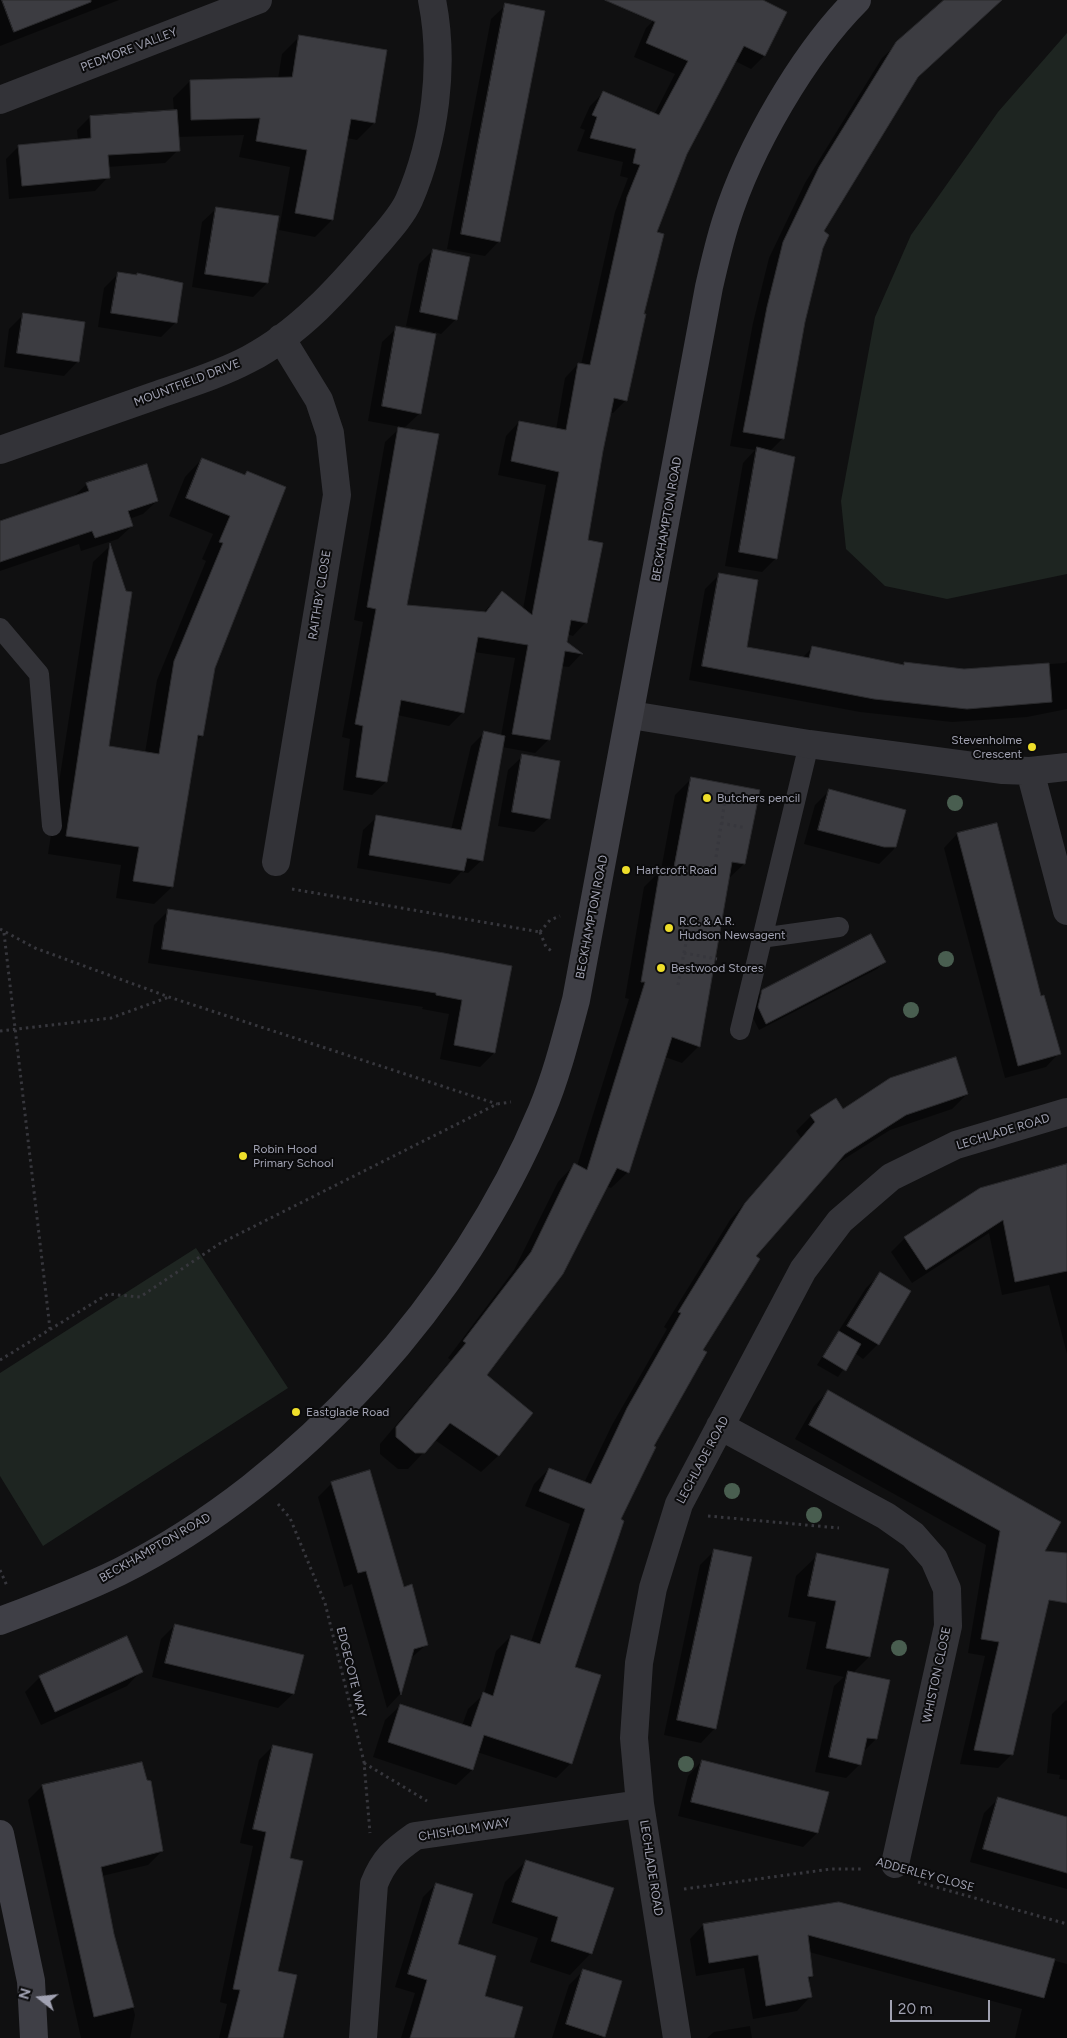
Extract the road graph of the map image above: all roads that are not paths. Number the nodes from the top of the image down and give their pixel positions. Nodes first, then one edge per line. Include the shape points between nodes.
1 (258, 0) edge
2 (432, 0) edge
3 (852, 2) edge
4 (0, 100) edge
5 (281, 338) junction
6 (0, 450) edge
7 (0, 628) edge
8 (631, 715) junction
9 (809, 744) junction
10 (1067, 767) edge
11 (1030, 772) junction
12 (52, 826) dead end
13 (276, 862) road end
14 (1067, 911) edge
15 (840, 927) dead end
16 (761, 938) junction
17 (740, 1030) dead end
18 (1067, 1112) edge
19 (720, 1426) junction
20 (0, 1621) edge
21 (640, 1804) junction
22 (0, 1834) edge
23 (893, 1871) road end
24 (34, 2038) edge
25 (363, 2038) edge
26 (677, 2038) edge

1 - 4 street, PEDMORE VALLEY
2 - 5 street, MOUNTFIELD DRIVE via 438,26 435,107 422,162 408,202 347,279 314,312
3 - 8 street, BECKHAMPTON ROAD via 809,58 782,101 752,157 726,220 709,287
5 - 6 street, MOUNTFIELD DRIVE via 250,359 214,374
5 - 13 street, RAITHBY CLOSE via 322,408 335,461 337,495
7 - 12 lane via 39,674
8 - 9 street
8 - 20 street, BECKHAMPTON ROAD via 576,1000 557,1071 494,1209 441,1291 407,1334 341,1406 259,1483 192,1530 120,1571 48,1604
9 - 11 street
9 - 16 lane
10 - 11 street
11 - 14 street
15 - 16 lane
16 - 17 lane
18 - 19 street, LECHLADE ROAD via 956,1145 891,1177 840,1221 803,1270
19 - 21 street, LECHLADE ROAD via 679,1504 653,1588 639,1663 634,1738
19 - 23 street, WHISTON CLOSE via 886,1516 913,1535 934,1559 947,1589 948,1626
21 - 25 street, CHISHOLM WAY via 415,1836 395,1850 381,1866 374,1884
21 - 26 street, LECHLADE ROAD
22 - 24 street via 31,1981

